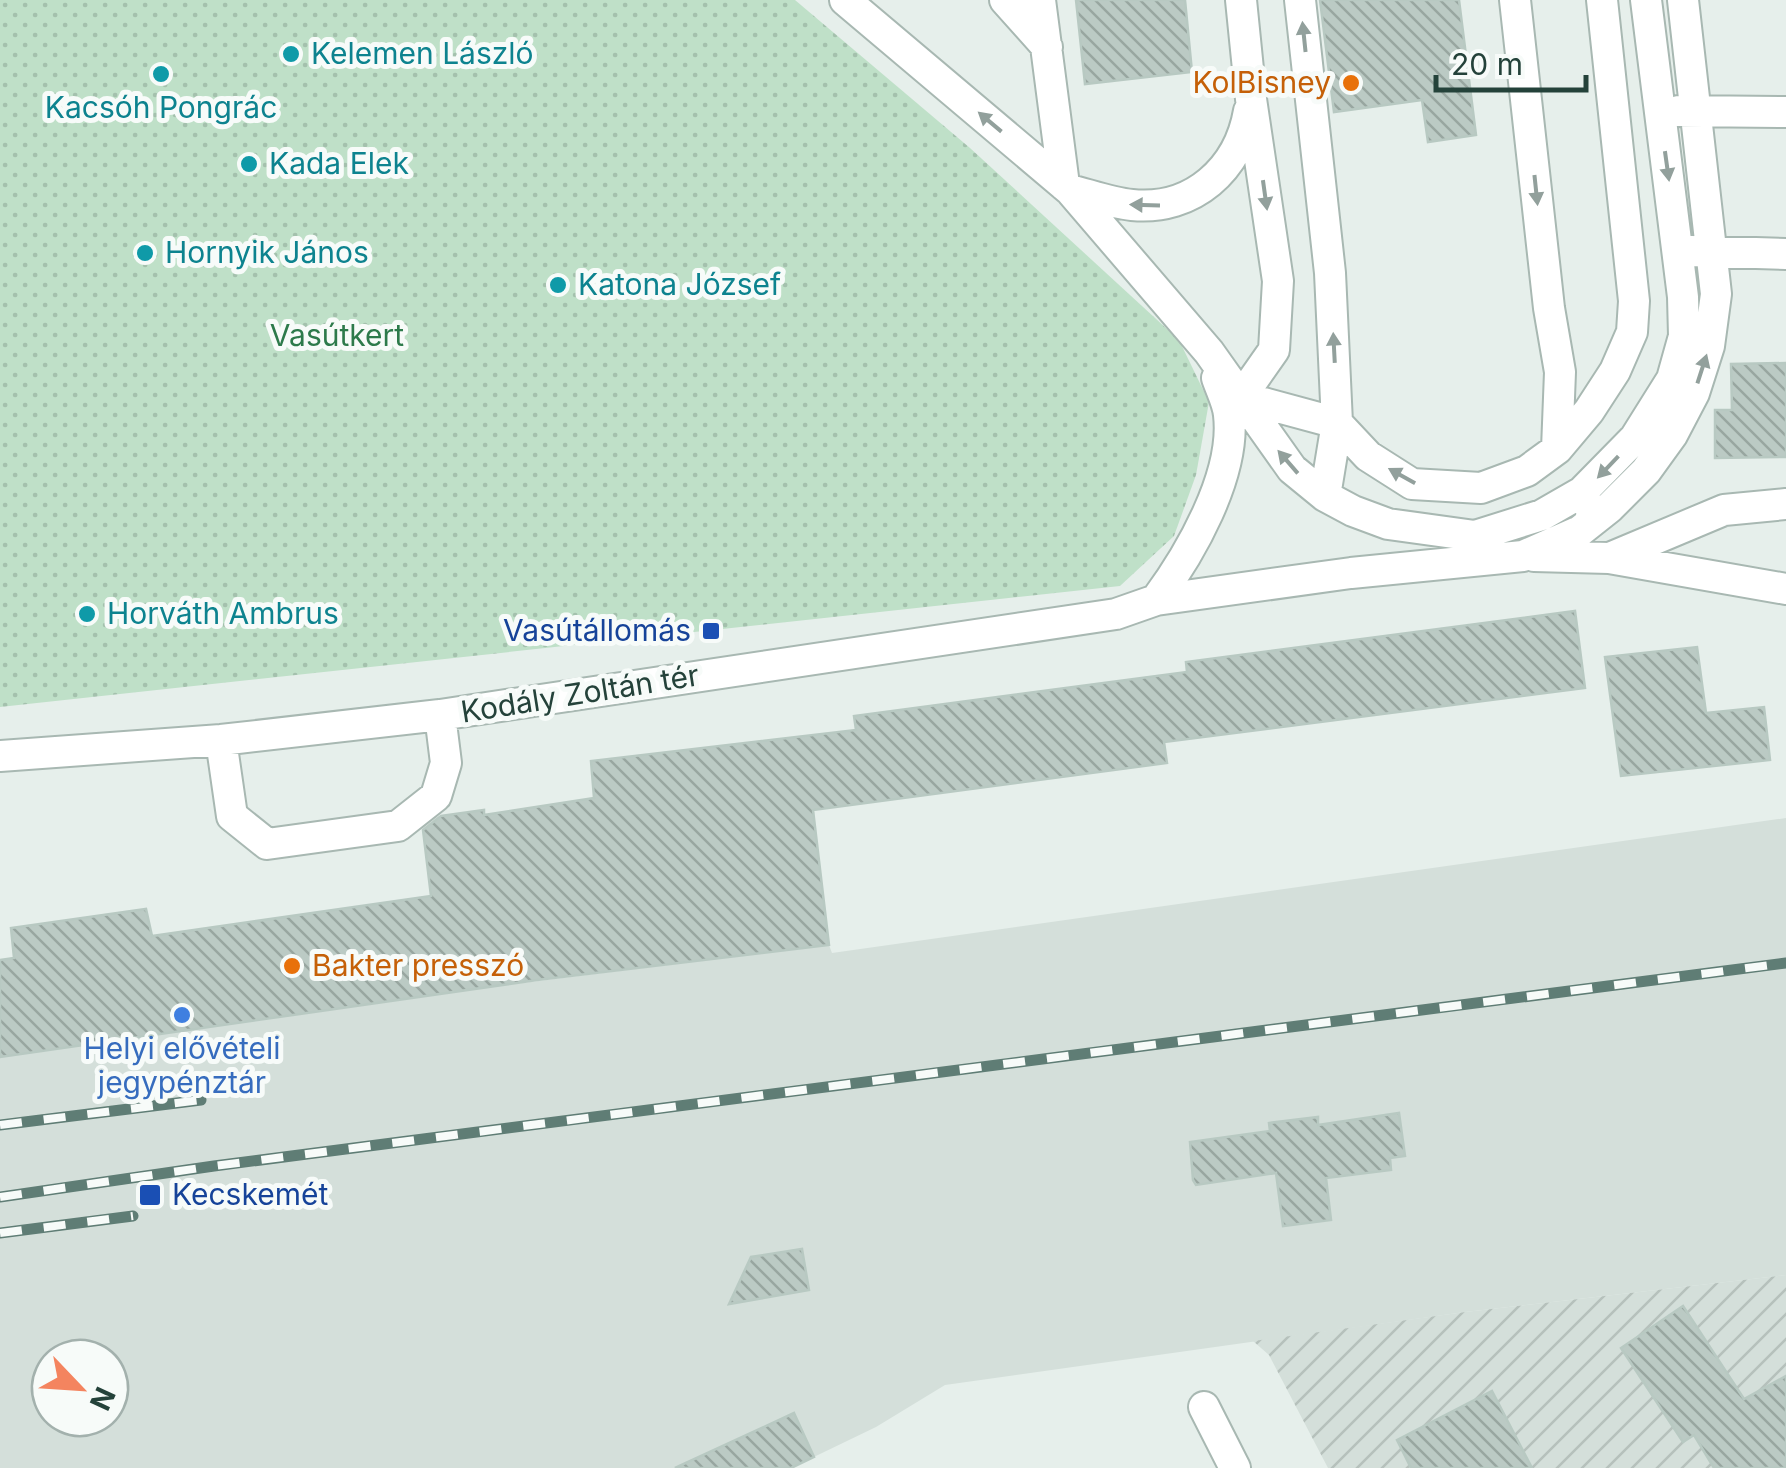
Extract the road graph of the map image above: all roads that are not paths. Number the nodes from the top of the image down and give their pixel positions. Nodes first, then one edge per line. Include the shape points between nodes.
1 (845, 0) edge
2 (1005, 0) edge
3 (1040, 0) edge
4 (1241, 0) edge
5 (1300, 0) edge
6 (1514, 0) edge
7 (1602, 0) edge
8 (1646, 0) edge
9 (1683, 0) edge
10 (1047, 47) junction
11 (1251, 99) junction
12 (1660, 110) junction
13 (1696, 111) junction
14 (1786, 112) edge
15 (1067, 187) junction
16 (1678, 251) junction
17 (1712, 252) junction
18 (1786, 254) edge
19 (1209, 352) junction
20 (1241, 397) junction
21 (1337, 423) junction
22 (1557, 449) junction
23 (1481, 488) junction
24 (1325, 496) junction
25 (1786, 504) edge
26 (1609, 508) junction
27 (1423, 530) junction
28 (1475, 536) junction
29 (1524, 556) junction
30 (1609, 558) junction
31 (1351, 573) junction
32 (1786, 588) edge
33 (1156, 600) junction
34 (440, 716) junction
35 (221, 740) junction
36 (0, 756) edge
37 (1204, 1407) dead end
38 (1236, 1468) edge

15 -> 1 street, Kodály Zoltán tér
2 - 10 street
3 - 10 street
4 - 11 street
21 -> 5 street via 1330,274
6 -> 22 street via 1560,372
7 - 22 street via 1632,332 1615,371
8 - 12 street, Kodály Zoltán tér
9 - 13 street, Kodály Zoltán tér
10 - 15 street
11 -> 15 street via 1244,138 1230,162 1213,182 1180,200 1129,205
11 -> 20 street via 1278,281 1274,350
12 - 13 street
12 -> 16 street, Kodály Zoltán tér
13 - 14 street
13 - 17 street, Kodály Zoltán tér
15 - 19 street, Kodály Zoltán tér
16 - 17 street
16 -> 28 street, Kodály Zoltán tér via 1684,336 1672,379 1635,438 1582,492 1542,515
17 - 18 street
26 -> 17 street, Kodály Zoltán tér via 1646,472 1694,393 1716,294
19 - 20 street, Kodály Zoltán tér
19 - 33 street via 1230,416 1224,469 1201,528
20 - 21 street
24 -> 20 street, Kodály Zoltán tér via 1292,469
23 -> 21 street via 1412,484 1368,456
21 - 24 street
22 - 23 street
23 - 27 street
24 - 27 street, Kodály Zoltán tér via 1388,524
25 - 30 street via 1724,510
26 - 28 street, Kodály Zoltán tér via 1549,529
26 - 29 street, Kodály Zoltán tér
27 - 28 street, Kodály Zoltán tér
27 - 31 street, Kodály Zoltán tér
28 - 29 street
29 - 30 street
29 - 31 street, Kodály Zoltán tér
30 - 32 street
31 - 33 street, Kodály Zoltán tér
33 - 34 street, Kodály Zoltán tér via 1116,614
34 - 35 street, Kodály Zoltán tér
34 - 35 street via 446,763 436,796 398,826 267,844 232,816
35 - 36 street, Kodály Zoltán tér
37 - 38 street

